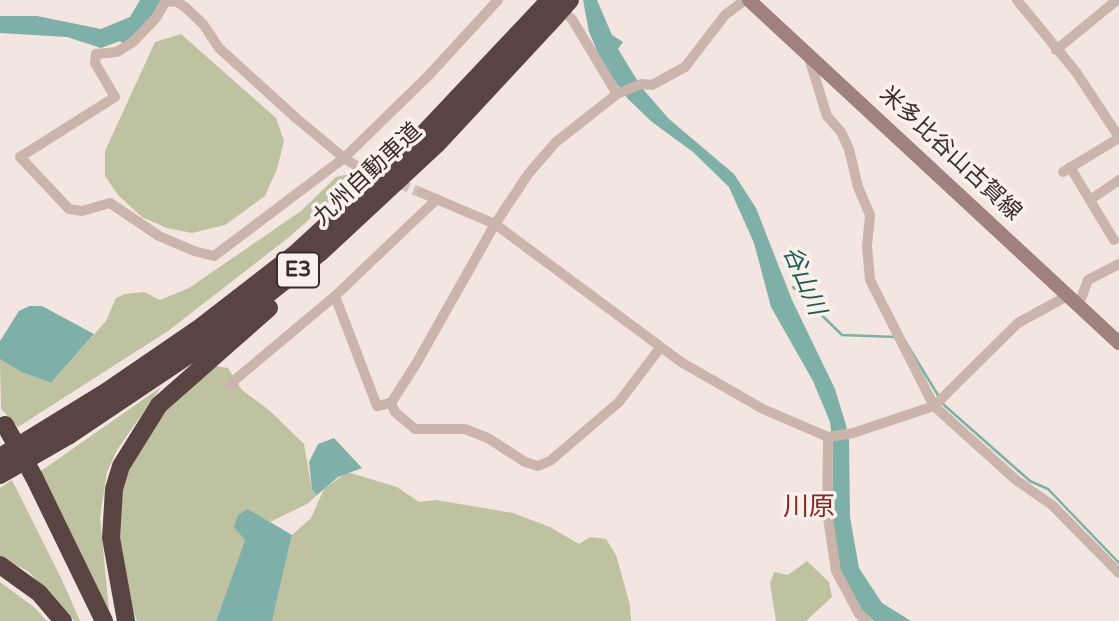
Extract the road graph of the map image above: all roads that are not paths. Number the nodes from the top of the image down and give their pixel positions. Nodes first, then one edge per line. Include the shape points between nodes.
1 (498, 0) edge
2 (570, 0) edge
3 (747, 0) edge
4 (1017, 0) edge
5 (1117, 0) edge
6 (549, 6) edge
7 (1056, 50) junction
8 (808, 55) junction
9 (618, 94) junction
10 (1119, 137) edge
11 (344, 158) junction
12 (358, 167) tunnel mouth
13 (1119, 180) edge
14 (422, 193) tunnel mouth
15 (379, 200) junction
16 (437, 200) junction
17 (1090, 200) junction
18 (495, 224) junction
19 (1116, 239) edge
20 (1104, 246) dead end
21 (1119, 264) edge
22 (335, 296) junction
23 (1074, 300) junction
24 (1119, 343) edge
25 (660, 348) junction
26 (230, 384) dead end
27 (391, 403) junction
28 (934, 406) junction
29 (74, 413) junction
30 (2, 426) edge
31 (828, 437) junction
32 (0, 446) edge
33 (0, 457) edge
34 (0, 475) edge
35 (30, 480) junction
36 (0, 565) edge
37 (1119, 573) edge
38 (63, 621) edge
39 (93, 621) edge
40 (104, 621) edge
41 (126, 621) edge
42 (867, 621) edge

1 - 11 street
2 - 6 highway, 九州自動車道 / E3, bridge
3 - 8 main road, 米多比谷山古賀線
3 - 9 street via 725,15 685,67 652,85 641,84
4 - 7 street
5 - 7 street
6 - 9 street via 572,19
6 - 15 highway, 九州自動車道 / E3 via 495,85
6 - 29 highway, 九州自動車道 / E3 via 410,148 306,244 198,329
7 - 10 street
8 - 23 main road, 米多比谷山古賀線
8 - 28 street via 827,116 849,149 870,215 870,280
9 - 18 street via 556,142
10 - 17 street via 1067,169
11 - 11 street via 214,256 159,236 110,203 82,211 69,209 20,157 115,97 95,63 96,54 117,52 133,42 166,1 185,7 219,48
11 - 12 street
13 - 17 street
14 - 16 street
15 - 34 highway, 九州自動車道 / E3 via 205,344 68,436
15 - 41 highway via 306,276 174,389 143,426 121,466 110,522
16 - 18 street
16 - 22 street
17 - 19 street
18 - 25 street
18 - 27 street
19 - 20 street
21 - 23 street via 1088,280
22 - 26 street
22 - 27 street via 377,406
23 - 24 main road, 米多比谷山古賀線
23 - 28 street via 1018,323
25 - 27 street via 620,402 538,466 465,429 415,429
25 - 31 street via 745,400
28 - 31 street
28 - 37 street via 1016,480 1052,505
29 - 32 highway
29 - 33 highway, 九州自動車道 / E3
30 - 35 highway
31 - 42 street via 827,511 836,571
35 - 39 highway
35 - 40 highway
36 - 38 highway via 39,593

